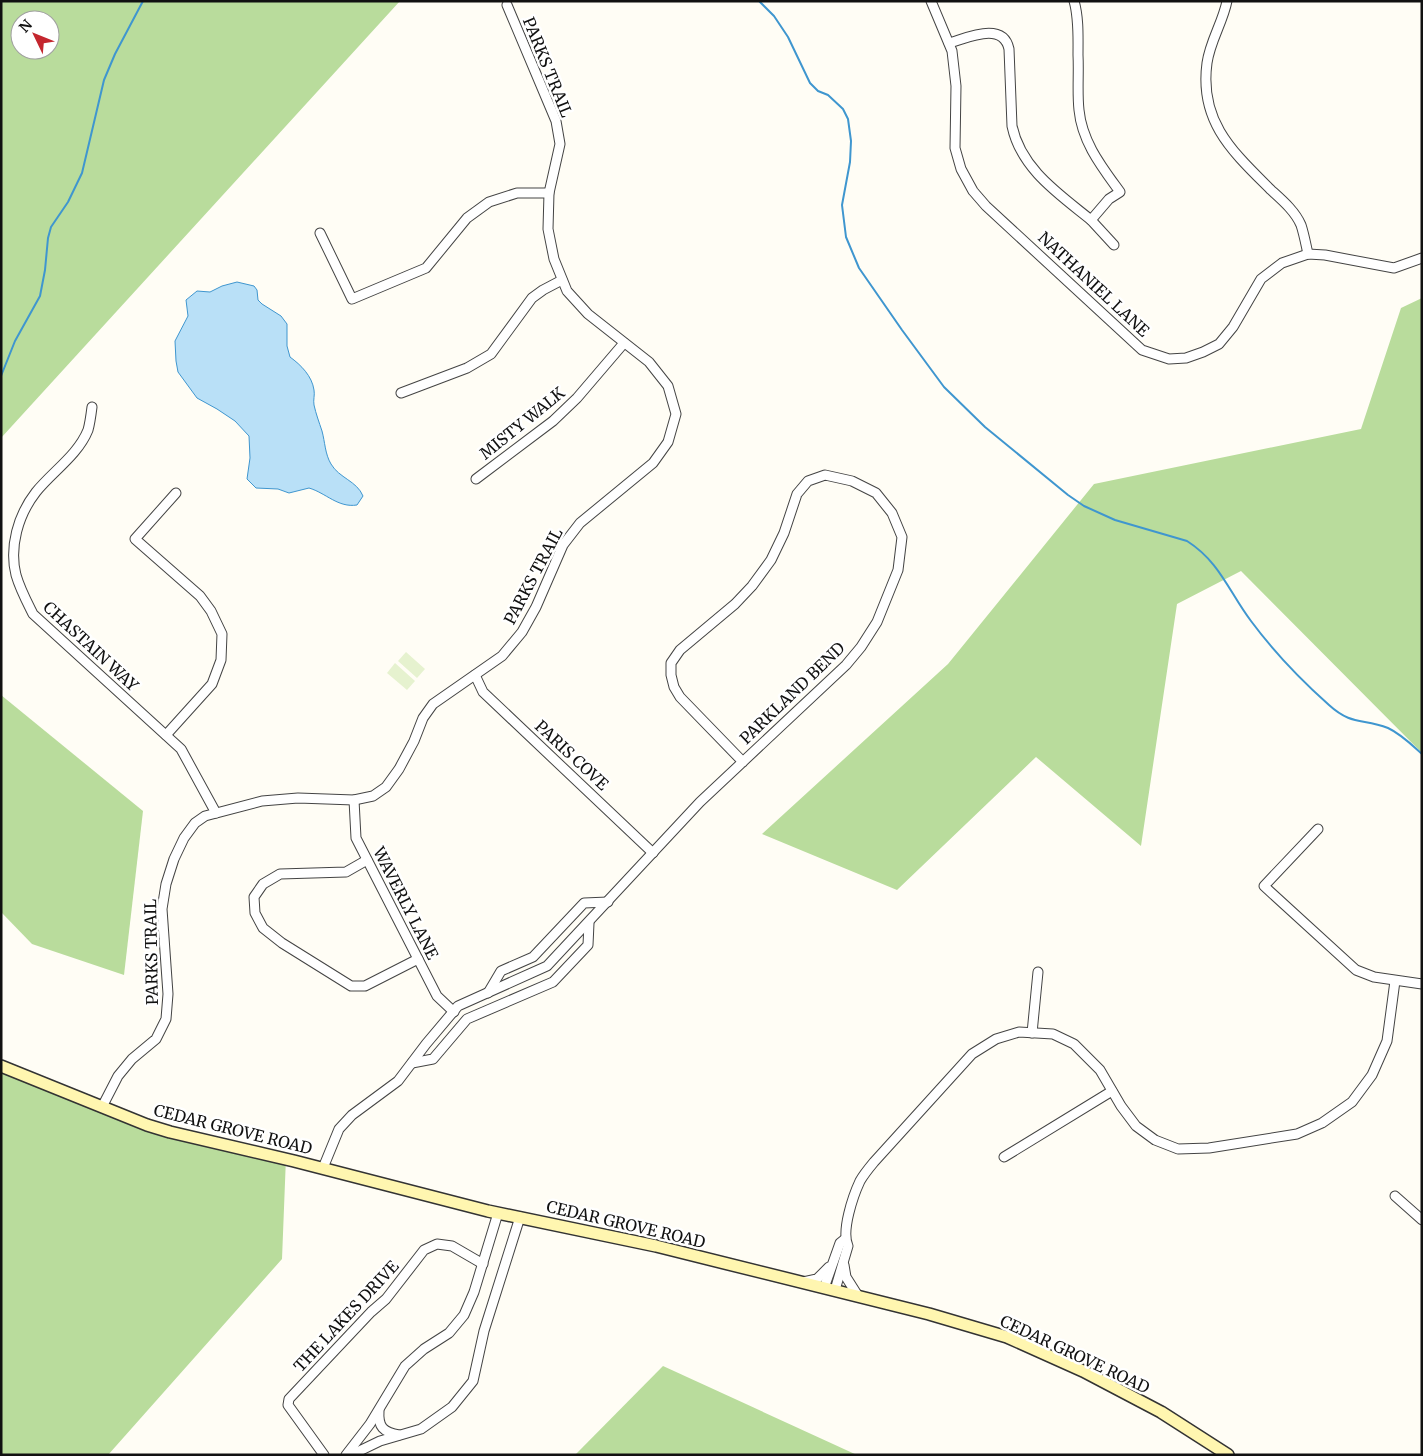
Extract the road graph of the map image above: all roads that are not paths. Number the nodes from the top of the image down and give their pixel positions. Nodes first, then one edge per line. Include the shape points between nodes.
1 (932, 1) edge
2 (1074, 1) edge
3 (1228, 1) edge
4 (506, 5) dead end
5 (949, 43) junction
6 (549, 193) junction
7 (1091, 220) junction
8 (320, 233) dead end
9 (1114, 245) dead end
10 (1308, 254) junction
11 (1422, 258) edge
12 (562, 280) junction
13 (624, 343) junction
14 (401, 394) dead end
15 (92, 407) dead end
16 (476, 479) dead end
17 (176, 493) dead end
18 (475, 675) junction
19 (166, 735) junction
20 (743, 762) junction
21 (354, 800) junction
22 (216, 813) junction
23 (1318, 829) dead end
24 (654, 853) junction
25 (368, 860) junction
26 (608, 902) junction
27 (589, 923) junction
28 (418, 959) junction
29 (1038, 972) dead end
30 (1395, 981) junction
31 (1422, 984) edge
32 (488, 994) junction
33 (454, 1012) junction
34 (1032, 1032) junction
35 (412, 1063) junction
36 (1, 1066) edge
37 (1112, 1091) junction
38 (102, 1107) junction
39 (1004, 1157) dead end
40 (323, 1168) junction
41 (1395, 1196) dead end
42 (498, 1213) junction
43 (520, 1217) junction
44 (1422, 1220) edge
45 (839, 1260) junction
46 (483, 1264) junction
47 (802, 1282) junction
48 (829, 1289) junction
49 (858, 1296) junction
50 (379, 1408) junction
51 (400, 1435) junction
52 (324, 1455) edge
53 (346, 1455) edge
54 (351, 1455) edge
55 (1228, 1455) edge

1 - 5 street, NATHANIEL LANE
2 - 7 street via 1079,110 1084,132 1096,160 1120,192 1109,199
3 - 10 street via 1207,63 1206,89 1212,114 1222,137 1236,155 1289,207 1300,224
4 - 6 street, PARKS TRAIL via 556,121 560,144
5 - 7 street via 992,33 1008,42 1012,126 1020,150 1043,181
5 - 10 street, NATHANIEL LANE via 956,86 955,148 961,169 973,191 1142,350 1169,359 1186,358 1219,344 1233,327 1261,279 1282,263
6 - 8 street via 517,193 489,202 467,218 426,268 352,299
6 - 12 street, PARKS TRAIL via 548,229
7 - 9 street
10 - 11 street, NATHANIEL LANE via 1394,268
12 - 13 street, PARKS TRAIL via 567,291 588,314
12 - 14 street via 532,298 491,354 467,368
13 - 16 street, MISTY WALK via 578,398 553,421
13 - 18 street, PARKS TRAIL via 649,362 668,386 676,414 668,442 653,463 580,523 563,545 522,632 502,656
15 - 19 street, CHASTAIN WAY via 88,430 25,511 15,534 16,575 33,614
17 - 19 street via 135,539 200,596 211,611 222,634 221,660 212,684
18 - 21 street, PARKS TRAIL via 433,704 399,769 386,786 373,796
18 - 24 street, PARIS COVE via 483,692
19 - 22 street, CHASTAIN WAY via 182,749
20 - 20 street, PARKLAND BEND via 846,665 878,622 898,570 902,537 892,513 876,493 852,481 825,475 808,481 797,494 771,560 735,604 680,650 671,663 674,688 680,697
20 - 24 street, PARKLAND BEND via 700,802
21 - 22 street, PARKS TRAIL via 298,798 262,801
21 - 25 street, WAVERLY LANE via 356,838
22 - 38 street, PARKS TRAIL via 205,816 189,831 174,859 166,884 162,908 168,994 166,1019 156,1039 118,1076
23 - 30 street via 1264,886 1356,970
24 - 26 street, PARKLAND BEND
25 - 28 street, WAVERLY LANE
25 - 28 street via 346,872 280,874 263,884 254,897 255,913 263,928 282,943 351,986 365,986
26 - 27 street, PARKLAND BEND
26 - 32 street via 584,903 534,957 501,970
27 - 32 street, PARKLAND BEND via 547,966
27 - 35 street via 588,945 553,982 467,1019 433,1059
28 - 33 street, WAVERLY LANE via 437,996
29 - 34 street
30 - 31 street
30 - 37 street via 1387,1041 1372,1075 1352,1102 1322,1123 1297,1134 1209,1148 1178,1149 1155,1140 1136,1126
32 - 33 street, PARKLAND BEND via 458,1006
33 - 35 street, PARKLAND BEND
34 - 37 street via 1053,1034 1074,1044 1100,1070
34 - 45 street via 996,1039 972,1054 880,1154 861,1181 850,1212 845,1239 848,1246
35 - 40 street, PARKLAND BEND via 398,1081 352,1115 339,1129
36 - 38 main road, CEDAR GROVE ROAD
37 - 39 street
38 - 40 main road, CEDAR GROVE ROAD via 170,1132
40 - 42 main road, CEDAR GROVE ROAD
41 - 44 street
42 - 43 main road, CEDAR GROVE ROAD
42 - 46 street
43 - 47 main road, CEDAR GROVE ROAD
43 - 51 street via 484,1331 472,1381 452,1407 420,1429
45 - 47 street via 817,1279
45 - 48 street
45 - 49 street
46 - 50 street via 464,1315 449,1333 405,1366
46 - 52 street, THE LAKES DRIVE via 452,1246 437,1244 424,1250 386,1299 289,1399 288,1405
47 - 48 main road, CEDAR GROVE ROAD
48 - 49 main road, CEDAR GROVE ROAD
49 - 55 main road, CEDAR GROVE ROAD via 1007,1337 1083,1371 1161,1412
50 - 51 street via 378,1421 382,1429
50 - 53 street
51 - 54 street

